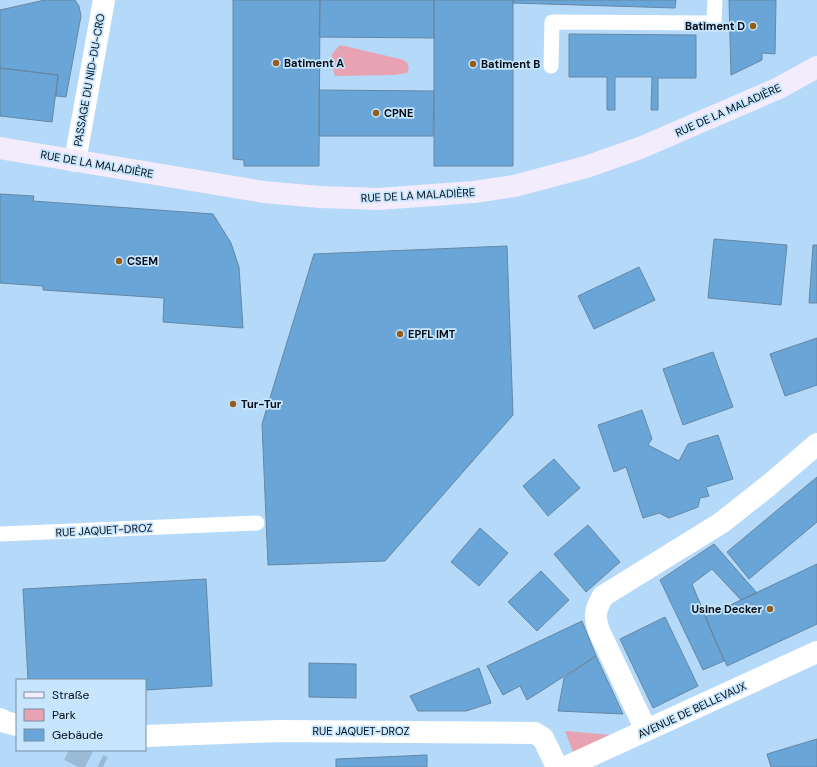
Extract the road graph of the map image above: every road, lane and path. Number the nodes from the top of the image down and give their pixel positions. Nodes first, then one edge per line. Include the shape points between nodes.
1 (104, 0) edge
2 (715, 0) edge
3 (551, 66) dead end
4 (817, 67) edge
5 (0, 148) edge
6 (75, 161) junction
7 (817, 444) edge
8 (257, 523) dead end
9 (0, 534) edge
10 (817, 652) edge
11 (0, 719) edge
12 (16, 725) edge
13 (646, 730) junction
14 (146, 736) edge
15 (557, 767) edge
16 (566, 767) edge

1 - 6 street, PASSAGE DU NID-DU-CRO
2 - 3 lane via 714,22 552,22
4 - 6 street, RUE DE LA MALADIÈRE via 779,88 634,150 586,167 514,186 474,192 378,199 313,196 264,192
5 - 6 street, RUE DE LA MALADIÈRE
7 - 13 street via 721,523 603,596 597,606 595,618 599,631
8 - 9 lane, RUE JAQUET-DROZ
10 - 13 street, AVENUE DE BELLEVAUX
11 - 12 street
13 - 16 street, AVENUE DE BELLEVAUX
14 - 15 street, RUE JAQUET-DROZ via 280,730 535,733 544,738

